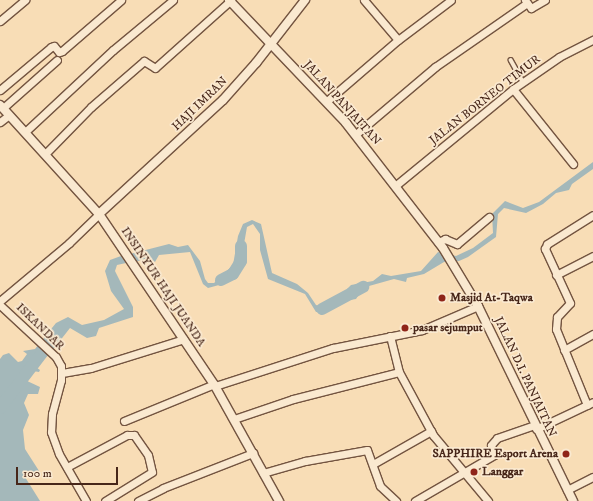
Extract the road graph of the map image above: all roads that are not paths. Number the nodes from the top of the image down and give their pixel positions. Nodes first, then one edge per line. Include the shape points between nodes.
1 (25, 0) edge
2 (122, 0) edge
3 (173, 0) edge
4 (305, 0) edge
5 (364, 0) edge
6 (451, 0) edge
7 (545, 0) edge
8 (230, 1) edge
9 (526, 2) edge
10 (0, 21) edge
11 (398, 40) junction
12 (593, 40) edge
13 (271, 44) junction
14 (56, 60) dead end
15 (511, 60) dead end
16 (523, 82) junction
17 (513, 89) junction
18 (0, 90) edge
19 (327, 101) junction
20 (1, 107) edge
21 (9, 115) junction
22 (0, 122) edge
23 (25, 132) junction
24 (356, 134) junction
25 (45, 154) junction
26 (573, 164) dead end
27 (395, 186) junction
28 (99, 214) junction
29 (593, 215) edge
30 (490, 217) dead end
31 (441, 245) junction
32 (593, 256) edge
33 (452, 265) joint
34 (556, 275) junction
35 (0, 301) edge
36 (0, 304) edge
37 (478, 306) junction
38 (593, 334) edge
39 (390, 336) junction
40 (184, 339) junction
41 (564, 350) junction
42 (399, 372) junction
43 (62, 373) junction
44 (214, 385) junction
45 (590, 404) edge
46 (234, 419) junction
47 (124, 421) dead end
48 (535, 427) junction
49 (431, 431) junction
50 (253, 453) junction
51 (373, 464) junction
52 (67, 466) junction
53 (264, 473) junction
54 (463, 473) junction
55 (593, 477) edge
56 (567, 490) junction
57 (86, 501) edge
58 (105, 501) edge
59 (138, 501) edge
60 (279, 501) edge
61 (396, 501) edge
62 (415, 501) edge
63 (488, 501) edge
64 (573, 501) edge

1 - 10 street
2 - 18 street via 62,51 51,47
3 - 23 street via 113,50
4 - 13 street, HAJI IMRAN
5 - 11 street
6 - 11 street
7 - 9 street via 533,7
8 - 13 street, JALAN PANJAITAN
8 - 25 street via 156,68 144,61 91,108
9 - 24 street via 435,67
11 - 19 street
12 - 16 street, JALAN BORNEO TIMUR via 559,57
13 - 19 street, JALAN PANJAITAN
13 - 28 street, HAJI IMRAN via 223,100
14 - 20 street
15 - 16 lane
16 - 17 street, JALAN BORNEO TIMUR
17 - 26 street
17 - 27 street, JALAN BORNEO TIMUR
19 - 24 street, JALAN PANJAITAN
20 - 21 street, INSINYUR HAJI JUANDA
21 - 22 street
21 - 23 street, INSINYUR HAJI JUANDA
23 - 25 street, INSINYUR HAJI JUANDA
24 - 27 street, JALAN PANJAITAN
25 - 28 street, INSINYUR HAJI JUANDA
27 - 31 street, JALAN PANJAITAN
28 - 35 street via 69,244
28 - 40 street, INSINYUR HAJI JUANDA
29 - 34 street via 545,247
30 - 31 street via 457,244 445,239
31 - 33 street, JALAN PANJAITAN
32 - 34 street
33 - 37 street, JALAN D.I. PANJAITAN
34 - 41 street via 570,303 556,320 557,334
36 - 43 street, ISKANDAR via 56,358
37 - 39 street via 427,329
37 - 48 street, JALAN D.I. PANJAITAN
38 - 41 street
39 - 42 street
39 - 44 street via 333,348
40 - 43 street via 91,368
40 - 44 street, INSINYUR HAJI JUANDA
41 - 45 street
42 - 46 street via 292,399
42 - 49 street
43 - 52 street via 51,428 53,440
44 - 46 street, INSINYUR HAJI JUANDA
44 - 47 street
45 - 48 street
46 - 50 street, INSINYUR HAJI JUANDA
48 - 54 street via 497,438 491,444 494,455
48 - 56 street, JALAN D.I. PANJAITAN
49 - 51 street
49 - 54 street
50 - 53 street, INSINYUR HAJI JUANDA
50 - 59 street via 162,488
51 - 53 street via 367,450 305,461
51 - 61 street via 380,486
52 - 57 street
52 - 58 street via 127,434 134,435 148,455 152,472
53 - 60 street, INSINYUR HAJI JUANDA
54 - 62 street
54 - 63 street
55 - 56 street
56 - 64 street, JALAN D.I. PANJAITAN

